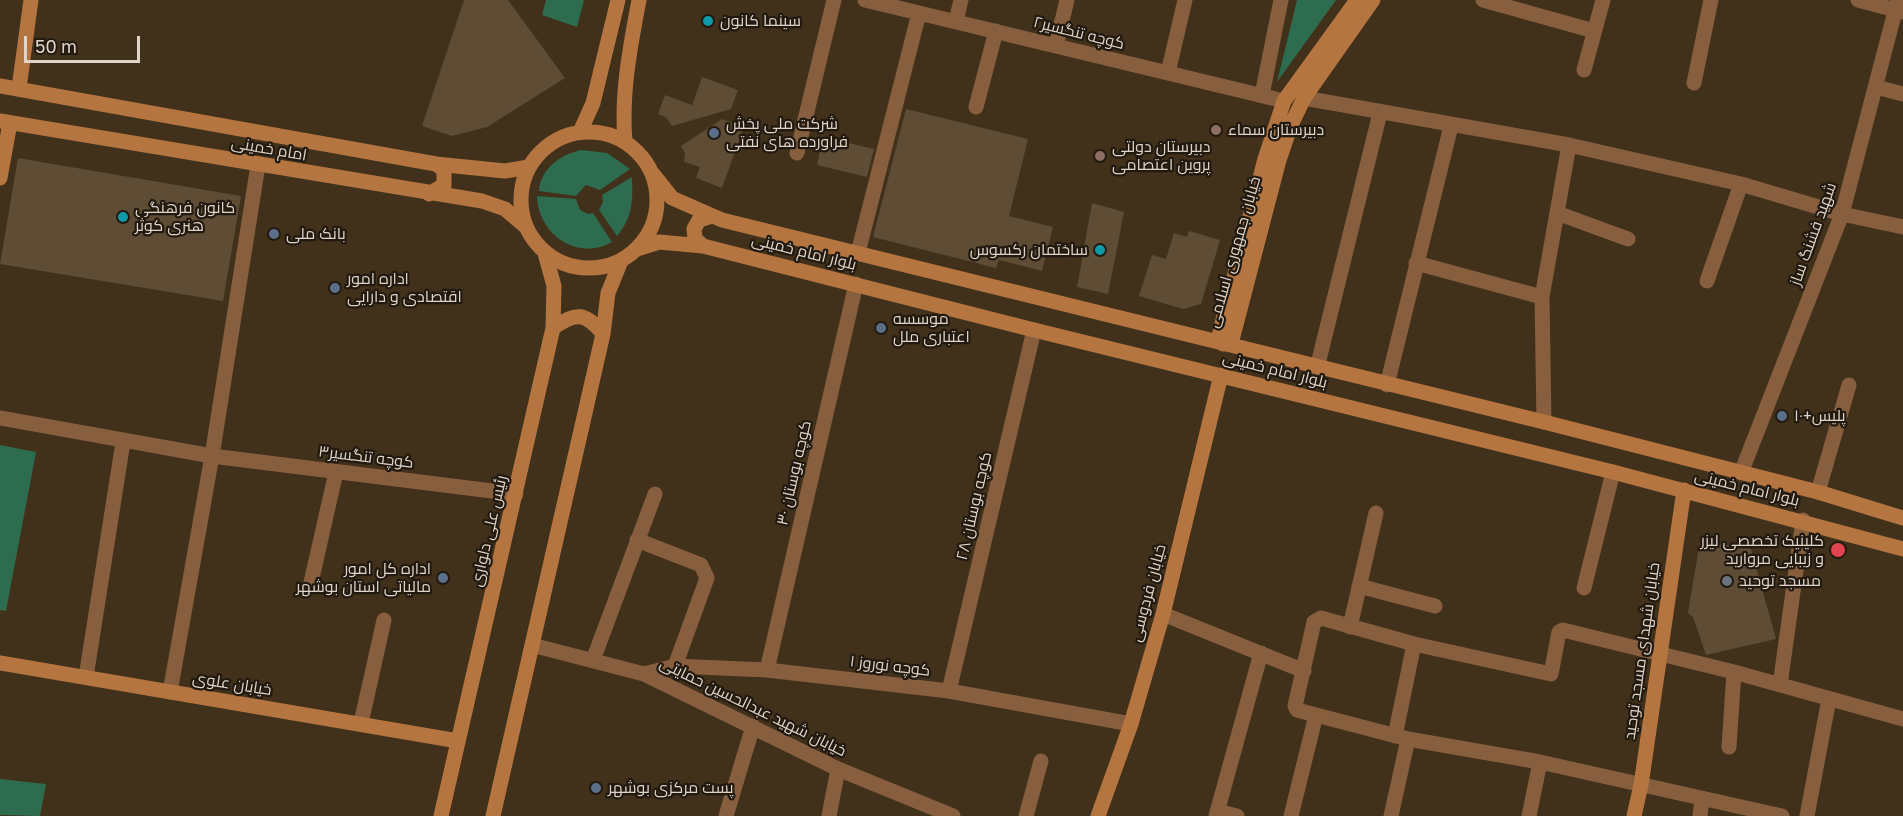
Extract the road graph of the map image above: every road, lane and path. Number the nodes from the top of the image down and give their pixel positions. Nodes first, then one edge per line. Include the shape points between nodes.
1 (31, 0) edge
2 (618, 0) edge
3 (639, 0) edge
4 (834, 0) edge
5 (865, 0) edge
6 (961, 0) edge
7 (1067, 0) edge
8 (1185, 0) edge
9 (1281, 0) edge
10 (1357, 0) edge
11 (1373, 0) edge
12 (1483, 0) edge
13 (1604, 0) edge
14 (1711, 0) edge
15 (1858, 0) edge
16 (1899, 8) edge
17 (919, 13) junction
18 (956, 21) junction
19 (996, 31) junction
20 (1594, 31) junction
21 (1056, 46) junction
22 (603, 67) junction
23 (1584, 70) dead end
24 (1168, 73) junction
25 (625, 75) junction
26 (1694, 83) dead end
27 (0, 86) edge
28 (1876, 87) junction
29 (18, 88) junction
30 (1903, 94) edge
31 (1262, 95) junction
32 (1304, 98) junction
33 (1284, 101) junction
34 (976, 107) dead end
35 (1380, 113) junction
36 (5, 122) edge
37 (1451, 126) junction
38 (580, 132) junction
39 (625, 142) junction
40 (1569, 145) junction
41 (797, 153) dead end
42 (436, 164) junction
43 (258, 165) junction
44 (529, 167) junction
45 (653, 174) junction
46 (0, 178) edge
47 (1741, 184) junction
48 (429, 194) junction
49 (1557, 213) junction
50 (1842, 213) junction
51 (709, 216) junction
52 (525, 226) junction
53 (1903, 227) edge
54 (1628, 239) dead end
55 (703, 246) junction
56 (637, 249) junction
57 (545, 253) junction
58 (858, 253) junction
59 (621, 261) junction
60 (1416, 263) junction
61 (1707, 281) dead end
62 (856, 284) junction
63 (1542, 297) junction
64 (1231, 313) junction
65 (553, 328) junction
66 (1034, 330) junction
67 (603, 334) junction
68 (1223, 344) junction
69 (1317, 368) junction
70 (1221, 375) junction
71 (1387, 385) junction
72 (1849, 386) dead end
73 (0, 418) edge
74 (1544, 422) junction
75 (123, 442) junction
76 (212, 456) junction
77 (336, 472) junction
78 (1612, 472) junction
79 (1741, 473) junction
80 (1684, 490) junction
81 (1818, 492) junction
82 (516, 494) junction
83 (655, 494) dead end
84 (1376, 513) dead end
85 (1903, 518) edge
86 (1803, 520) junction
87 (637, 540) junction
88 (1903, 549) edge
89 (1359, 586) junction
90 (310, 587) dead end
91 (1584, 588) dead end
92 (1435, 606) dead end
93 (1163, 614) junction
94 (384, 620) dead end
95 (1350, 627) junction
96 (1414, 644) junction
97 (532, 645) junction
98 (1261, 653) junction
99 (1660, 654) junction
100 (593, 660) junction
101 (0, 663) edge
102 (675, 666) junction
103 (767, 670) junction
104 (1304, 671) junction
105 (1734, 672) junction
106 (644, 674) junction
107 (86, 677) junction
108 (1780, 685) junction
109 (949, 691) junction
110 (170, 692) junction
111 (1829, 699) junction
112 (1316, 715) junction
113 (1903, 720) edge
114 (361, 723) junction
115 (1131, 724) junction
116 (753, 726) junction
117 (1401, 737) junction
118 (458, 741) junction
119 (1730, 747) dead end
120 (1041, 762) dead end
121 (1540, 762) junction
122 (838, 769) junction
123 (1641, 785) junction
124 (1702, 799) junction
125 (936, 813) edge
126 (1217, 814) edge
127 (441, 816) edge
128 (493, 816) edge
129 (726, 816) edge
130 (829, 816) edge
131 (954, 816) edge
132 (1026, 816) edge
133 (1098, 816) edge
134 (1238, 816) edge
135 (1291, 816) edge
136 (1392, 816) edge
137 (1529, 816) edge
138 (1634, 816) edge
139 (1700, 816) edge
140 (1782, 816) edge
141 (1807, 816) edge

1 - 29 street
2 - 22 street
3 - 25 street
4 - 41 street
5 - 17 street, کوچه تنگسیر۲
6 - 18 street
7 - 21 street
8 - 24 street
9 - 31 street
10 - 33 street, خیابان جمهوری اسلامی
11 - 32 street, خیابان جمهوری اسلامی
12 - 20 street
13 - 20 street
14 - 26 street
15 - 16 street
16 - 28 street, شهید فشنگ ساز
17 - 18 street, کوچه تنگسیر۲
17 - 58 street
18 - 19 street, کوچه تنگسیر۲
19 - 21 street, کوچه تنگسیر۲
19 - 34 street
20 - 23 street
21 - 24 street, کوچه تنگسیر۲
22 - 25 street via 609,78 622,79
22 - 38 street
24 - 31 street, کوچه تنگسیر۲
25 - 39 street
27 - 29 street, امام خمینی
28 - 30 street
28 - 50 street, شهید فشنگ ساز
29 - 42 street, امام خمینی
31 - 33 street, کوچه تنگسیر۲
32 - 35 street
32 - 64 street, خیابان جمهوری اسلامی via 1279,160
33 - 64 street, خیابان جمهوری اسلامی via 1265,159
35 - 37 street
35 - 69 street
36 - 43 street, امام خمینی
36 - 46 street
37 - 40 street
37 - 60 street
38 - 39 street via 603,133
38 - 44 street via 558,139 541,151
39 - 45 street via 643,157
40 - 47 street
40 - 49 street
42 - 44 street, امام خمینی via 505,171
42 - 48 street via 444,170 444,185
43 - 48 street, امام خمینی
43 - 76 street
44 - 52 street via 522,186
45 - 51 street, بلوار امام خمینی via 672,198
45 - 56 street via 656,214 650,233
47 - 50 street
47 - 61 street
48 - 52 street, امام خمینی via 490,204 505,209
49 - 54 street
49 - 63 street
50 - 53 street
50 - 79 street, شهید فشنگ ساز
51 - 55 street via 699,220 694,229 694,239
51 - 58 street, بلوار امام خمینی
52 - 57 street
55 - 56 street, بلوار امام خمینی via 659,242
55 - 62 street, بلوار امام خمینی
56 - 59 street
57 - 59 street via 577,268 600,268
57 - 65 street, رئیس علی دلواری via 554,286
58 - 68 street, بلوار امام خمینی
59 - 67 street via 608,293
60 - 63 street
60 - 71 street
62 - 66 street, بلوار امام خمینی
62 - 103 street, کوچه بوستان ۳۰
63 - 74 street
64 - 68 street, خیابان جمهوری اسلامی via 1221,332
65 - 67 street via 568,317 582,317
65 - 82 street, رئیس علی دلواری
66 - 70 street, بلوار امام خمینی
66 - 109 street, کوچه بوستان ۲۸
67 - 97 street
68 - 69 street, بلوار امام خمینی
69 - 71 street, بلوار امام خمینی
70 - 78 street, بلوار امام خمینی
70 - 93 street, خیابان فردوسی
71 - 74 street, بلوار امام خمینی
72 - 81 street
73 - 75 street, کوچه تنگسیر۳
74 - 79 street, بلوار امام خمینی
75 - 76 street, کوچه تنگسیر۳
75 - 107 street
76 - 77 street, کوچه تنگسیر۳
76 - 110 street
77 - 82 street, کوچه تنگسیر۳
77 - 90 street
78 - 80 street, بلوار امام خمینی
78 - 91 street
79 - 81 street, بلوار امام خمینی
80 - 86 street, بلوار امام خمینی
80 - 99 street, خیابان شهدای مسجد توحید
81 - 85 street, بلوار امام خمینی
82 - 118 street, رئیس علی دلواری
83 - 87 street
84 - 89 street
86 - 88 street, بلوار امام خمینی
86 - 108 street
87 - 100 street
87 - 102 street via 701,566 706,572
89 - 92 street
89 - 95 street
93 - 98 street
93 - 115 street, خیابان فردوسی
94 - 114 street
95 - 96 street
95 - 104 street via 1317,619
96 - 99 street via 1551,674 1559,632 1563,630
96 - 117 street
97 - 100 street, خیابان شهید عبدالحسین حمایتی
97 - 128 street
98 - 104 street
98 - 126 street
99 - 105 street
99 - 123 street, خیابان شهدای مسجد توحید
100 - 106 street, خیابان شهید عبدالحسین حمایتی
101 - 107 street, خیابان علوی
102 - 103 street, کوچه نوروز ۱
102 - 106 street, کوچه نوروز ۱
103 - 109 street, کوچه نوروز ۱
104 - 112 street via 1295,706
105 - 108 street
105 - 119 street
106 - 116 street, خیابان شهید عبدالحسین حمایتی
107 - 110 street, خیابان علوی
108 - 111 street
109 - 115 street, کوچه نوروز ۱
110 - 114 street, خیابان علوی
111 - 113 street
111 - 141 street
112 - 117 street
112 - 135 street
114 - 118 street, خیابان علوی
115 - 133 street, خیابان فردوسی
116 - 122 street, خیابان شهید عبدالحسین حمایتی
116 - 129 street
117 - 121 street
117 - 136 street
118 - 127 street, رئیس علی دلواری
120 - 132 street
121 - 123 street
121 - 137 street
122 - 125 street, خیابان شهید عبدالحسین حمایتی
122 - 130 street
123 - 124 street
123 - 138 street, خیابان شهدای مسجد توحید
124 - 139 street
124 - 140 street
125 - 131 street, خیابان شهید عبدالحسین حمایتی
126 - 134 street

